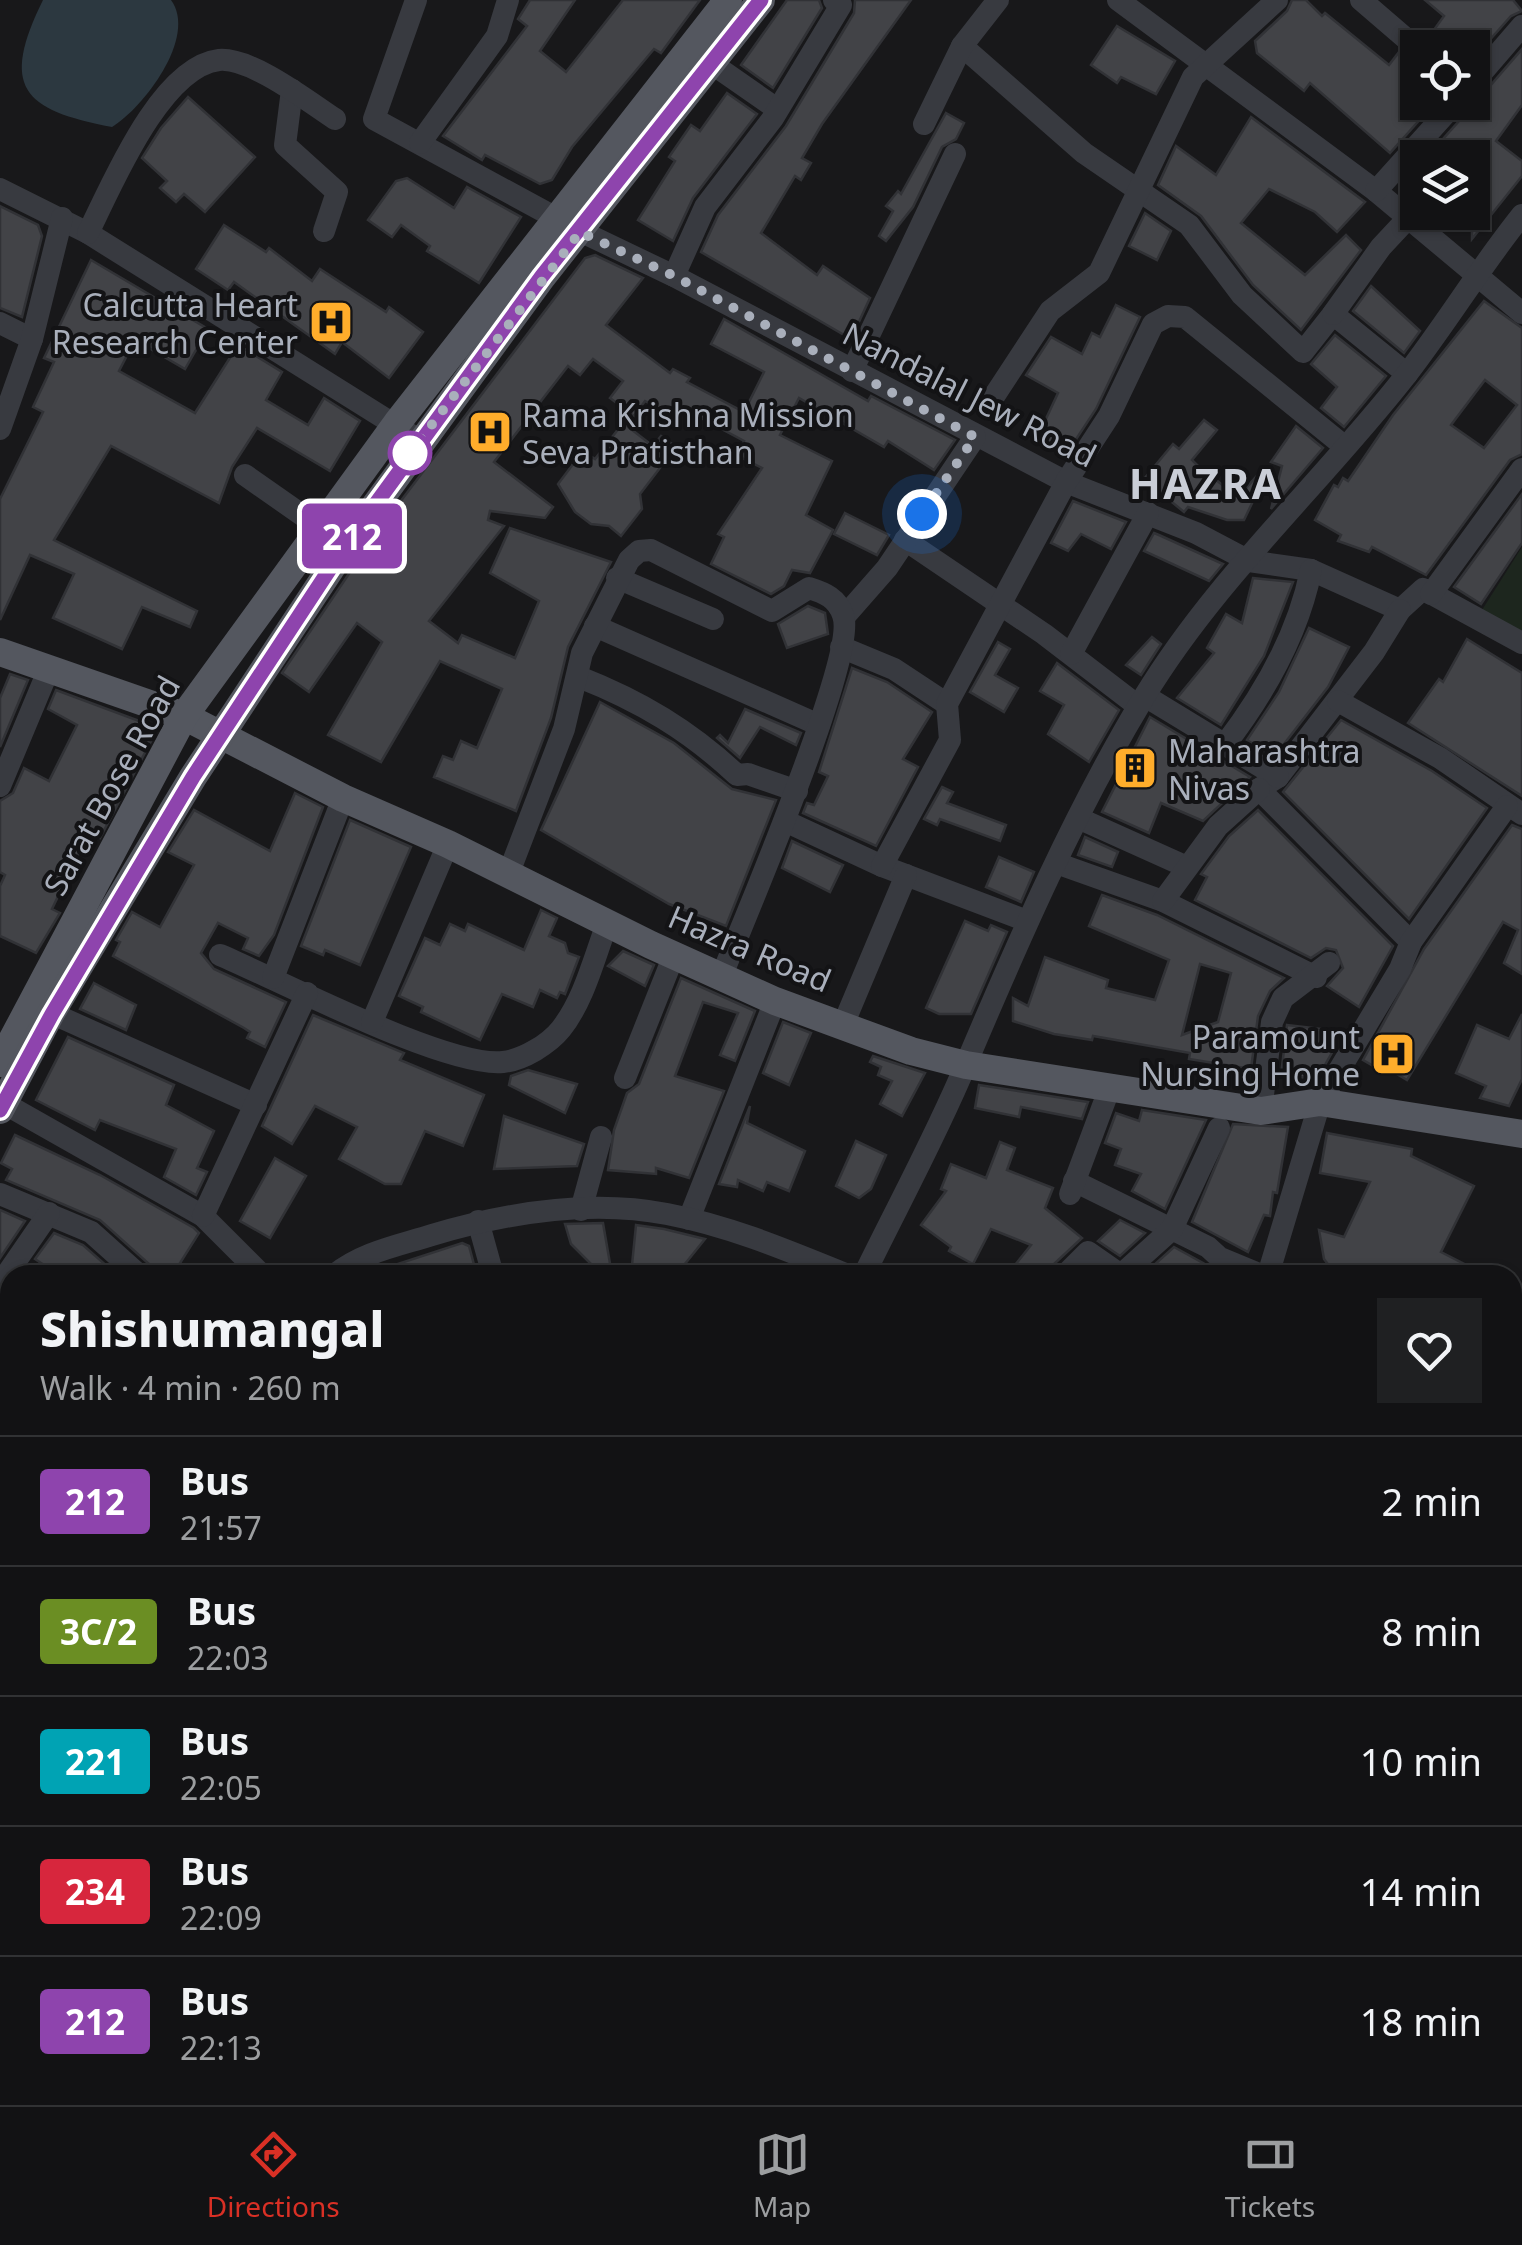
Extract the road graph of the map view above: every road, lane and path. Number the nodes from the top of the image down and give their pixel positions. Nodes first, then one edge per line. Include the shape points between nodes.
1 (416, 0) edge
2 (508, 0) edge
3 (834, 0) edge
4 (998, 0) edge
5 (1119, 0) edge
6 (1277, 0) edge
7 (1361, 0) edge
8 (744, 3) edge
9 (1522, 26) edge
10 (1400, 34) edge
11 (962, 46) junction
12 (1503, 46) junction
13 (1522, 61) edge
14 (1490, 62) edge
15 (711, 64) junction
16 (1204, 66) junction
17 (292, 90) junction
18 (777, 109) junction
19 (335, 118) dead end
20 (1440, 120) edge
21 (924, 124) dead end
22 (420, 143) junction
23 (955, 154) dead end
24 (0, 189) edge
25 (1376, 191) junction
26 (1140, 194) junction
27 (1400, 211) edge
28 (1522, 215) edge
29 (62, 218) junction
30 (555, 218) junction
31 (1400, 227) edge
32 (1423, 230) edge
33 (324, 231) dead end
34 (580, 232) junction
35 (88, 233) junction
36 (1474, 274) junction
37 (674, 276) junction
38 (1334, 314) junction
39 (1522, 314) edge
40 (0, 323) edge
41 (32, 339) junction
42 (852, 371) junction
43 (1406, 374) junction
44 (987, 407) dead end
45 (0, 429) edge
46 (408, 432) junction
47 (975, 437) junction
48 (1344, 446) junction
49 (1522, 469) edge
50 (245, 475) dead end
51 (1066, 482) junction
52 (1148, 513) junction
53 (334, 538) junction
54 (905, 540) junction
55 (1248, 561) junction
56 (1311, 570) junction
57 (617, 578) junction
58 (1431, 594) junction
59 (1002, 608) junction
60 (1400, 610) junction
61 (844, 617) junction
62 (713, 618) dead end
63 (595, 626) junction
64 (1522, 643) edge
65 (841, 647) junction
66 (0, 652) edge
67 (1070, 654) junction
68 (48, 671) junction
69 (579, 677) junction
70 (1338, 700) junction
71 (1142, 701) junction
72 (947, 704) junction
73 (184, 716) junction
74 (819, 725) junction
75 (220, 734) junction
76 (1224, 746) junction
77 (1268, 783) junction
78 (0, 786) edge
79 (797, 792) junction
80 (343, 798) junction
81 (1515, 810) edge
82 (1078, 818) junction
83 (785, 821) junction
84 (448, 844) junction
85 (1056, 864) junction
86 (882, 866) junction
87 (1187, 867) junction
88 (508, 875) junction
89 (906, 875) junction
90 (1163, 901) junction
91 (1027, 921) junction
92 (607, 924) junction
93 (1410, 942) junction
94 (220, 955) dead end
95 (674, 955) junction
96 (722, 976) junction
97 (273, 978) junction
98 (307, 993) junction
99 (774, 1001) junction
100 (52, 1014) junction
101 (372, 1022) junction
102 (843, 1025) junction
103 (0, 1063) edge
104 (966, 1065) junction
105 (625, 1078) dead end
106 (1110, 1088) junction
107 (1320, 1102) junction
108 (2, 1105) edge
109 (256, 1105) junction
110 (1261, 1112) junction
111 (1219, 1128) dead end
112 (1522, 1134) edge
113 (601, 1137) dead end
114 (0, 1194) edge
115 (581, 1210) junction
116 (48, 1213) junction
117 (202, 1216) junction
118 (690, 1220) junction
119 (478, 1221) junction
120 (1172, 1228) junction
121 (13, 1265) edge
122 (128, 1265) edge
123 (252, 1265) edge
124 (346, 1265) edge
125 (489, 1265) edge
126 (823, 1265) edge
127 (869, 1265) edge
128 (1075, 1265) edge
129 (1107, 1265) edge
130 (1132, 1265) edge
131 (1239, 1265) edge
132 (1268, 1265) edge

1 - 22 street, Nandalal Jew Road via 374,119
2 - 22 street via 496,36
3 - 18 street via 841,5
4 - 11 street
5 - 16 street
6 - 16 street
7 - 10 street
8 - 15 main road
8 - 30 main road
9 - 12 street
11 - 21 street
11 - 26 street
12 - 13 street
12 - 14 street
15 - 18 street
15 - 34 main road
16 - 25 street
16 - 26 street via 1171,117
17 - 19 street
17 - 33 street via 285,145 337,192
17 - 35 street via 238,64 220,60 200,68 175,87 136,138
18 - 37 street via 705,207
20 - 25 street
22 - 30 street, Nandalal Jew Road
23 - 42 street
24 - 29 street
25 - 27 street
26 - 38 street via 1190,225 1242,295 1303,352
26 - 44 street via 1097,277 1050,310
28 - 36 street
29 - 35 street
29 - 41 street
30 - 34 street, Nandalal Jew Road
30 - 46 main road
31 - 38 street
32 - 36 street
34 - 37 street, Nandalal Jew Road
34 - 46 main road
35 - 46 street
36 - 39 street
36 - 43 street
37 - 42 street, Nandalal Jew Road
38 - 43 street
40 - 41 street
41 - 45 street
42 - 47 street, Nandalal Jew Road
43 - 48 street
46 - 53 main road
47 - 51 street, Nandalal Jew Road
47 - 54 street
48 - 51 street via 1185,317 1168,316 1140,344 1109,416
48 - 55 street
49 - 58 street
50 - 53 street
51 - 52 street, Nandalal Jew Road
51 - 59 street
52 - 55 street, Nandalal Jew Road
52 - 67 street
53 - 73 main road, Sarat Bose Road
53 - 75 main road
54 - 59 street
54 - 61 street
55 - 56 street, Nandalal Jew Road
55 - 71 street
56 - 60 street, Nandalal Jew Road
56 - 76 street via 1291,636
57 - 61 street via 639,551 651,550 772,611 809,588 830,595
57 - 62 street
57 - 63 street
58 - 60 street via 1423,589
58 - 64 street
59 - 67 street
59 - 72 street
60 - 70 street
61 - 65 street
63 - 69 street
63 - 74 street
65 - 72 street via 894,669
65 - 74 street
66 - 68 main road, Hazra Road
67 - 71 street
68 - 73 main road, Hazra Road
68 - 78 street
69 - 79 street via 638,701 698,738 736,775
69 - 88 street
70 - 77 street
70 - 81 street
71 - 76 street
71 - 82 street
72 - 86 street via 950,740
73 - 75 main road, Hazra Road
73 - 103 main road, Sarat Bose Road
74 - 79 street
75 - 80 main road, Hazra Road
75 - 100 main road
76 - 77 street
77 - 87 street via 1218,826
77 - 93 street
79 - 83 street
80 - 84 main road, Hazra Road
80 - 97 street
81 - 93 street
82 - 85 street
82 - 87 street
83 - 86 street
83 - 96 street
84 - 88 main road, Hazra Road
84 - 101 street
85 - 90 street
85 - 91 street
86 - 89 street
87 - 90 street
88 - 92 main road, Hazra Road
89 - 91 street
89 - 102 street
90 - 110 street via 1323,970 1284,998 1272,1022
91 - 104 street
92 - 95 main road, Hazra Road
92 - 101 street via 578,998 560,1030 539,1049 504,1062 459,1057
93 - 107 street
94 - 97 street
95 - 96 main road, Hazra Road
95 - 105 street
96 - 99 main road, Hazra Road
97 - 98 street
98 - 101 street
98 - 109 street
99 - 102 main road, Hazra Road
99 - 118 street
100 - 108 main road
100 - 109 street
102 - 104 main road, Hazra Road
104 - 106 main road, Hazra Road
104 - 127 street
106 - 110 main road, Hazra Road
106 - 120 street via 1072,1187
107 - 110 main road, Hazra Road
107 - 112 main road, Hazra Road
107 - 132 street
108 - 117 street
109 - 117 street
111 - 120 street
113 - 115 street
114 - 116 street
115 - 118 street
115 - 119 street
116 - 121 street
116 - 122 street via 91,1232
117 - 123 street
118 - 126 street
119 - 124 street
119 - 125 street
120 - 130 street
120 - 131 street
128 - 129 street via 1088,1252

